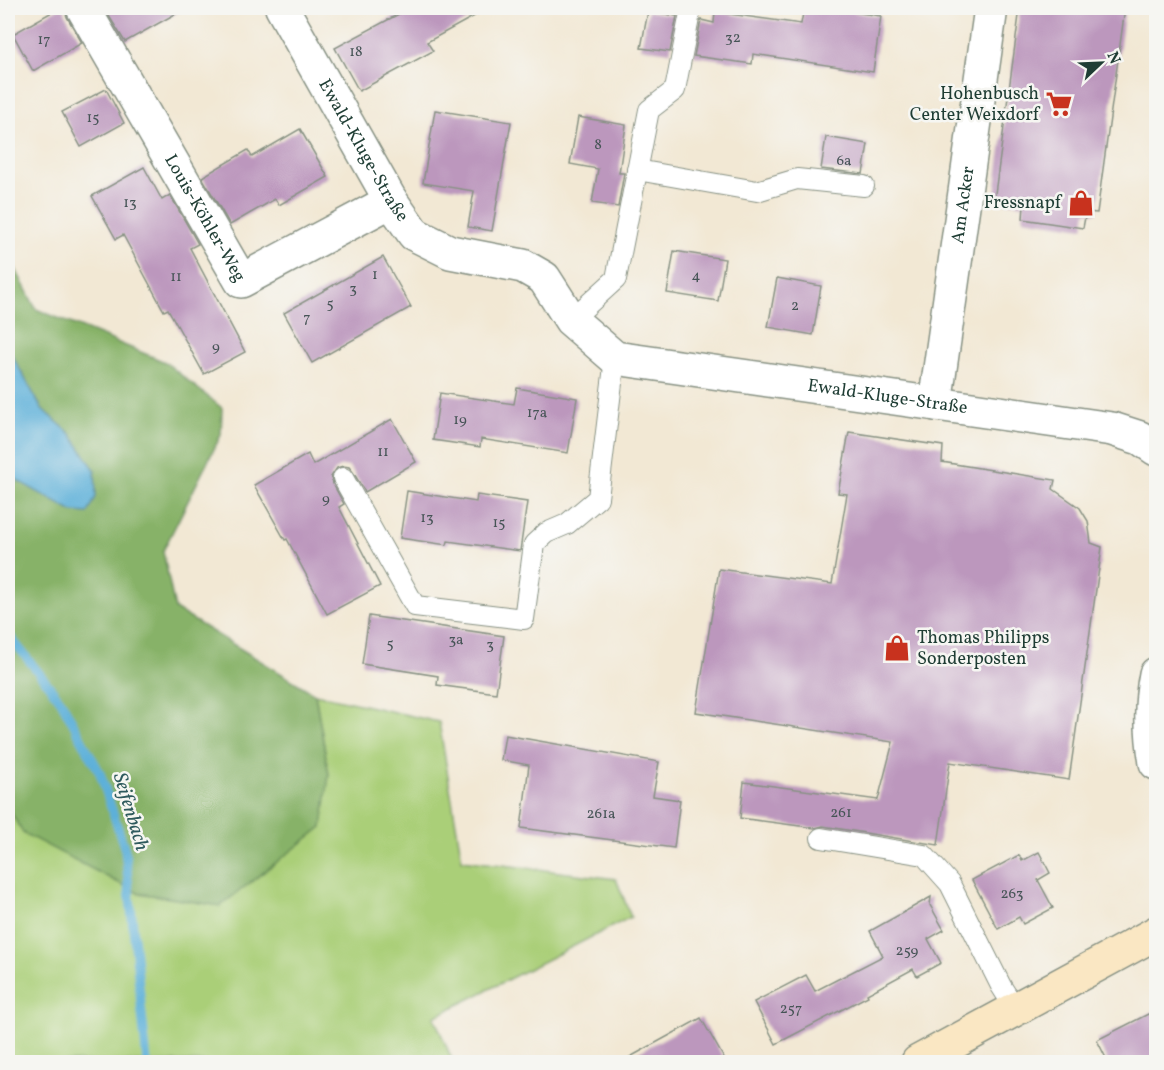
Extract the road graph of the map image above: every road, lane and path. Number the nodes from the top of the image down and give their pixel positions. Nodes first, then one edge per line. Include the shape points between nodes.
1 (83, 8) edge
2 (282, 8) edge
3 (691, 8) edge
4 (991, 8) edge
5 (637, 170) junction
6 (864, 186) dead end
7 (391, 201) junction
8 (571, 320) junction
9 (615, 358) junction
10 (935, 404) junction
11 (1156, 449) edge
12 (343, 478) dead end
13 (1156, 674) edge
14 (1156, 763) edge
15 (821, 838) dead end
16 (1156, 933) edge
17 (1016, 1010) junction
18 (918, 1062) edge

1 - 7 street, Louis-Köhler-Weg via 241,281
2 - 7 street, Ewald-Kluge-Straße
3 - 5 lane via 675,90 649,110
4 - 10 street, Am Acker
5 - 6 lane via 757,190 797,179
5 - 8 lane via 616,279
7 - 8 street, Ewald-Kluge-Straße via 414,234 450,252 523,266 544,278
8 - 9 street, Ewald-Kluge-Straße
9 - 10 street, Ewald-Kluge-Straße
9 - 12 lane via 598,498 567,524 546,533 534,544 524,619 415,606
10 - 11 street, Ewald-Kluge-Straße via 1112,429 1140,438
13 - 14 street via 1152,718
15 - 17 lane via 924,855 950,884
16 - 17 main road
17 - 18 main road

